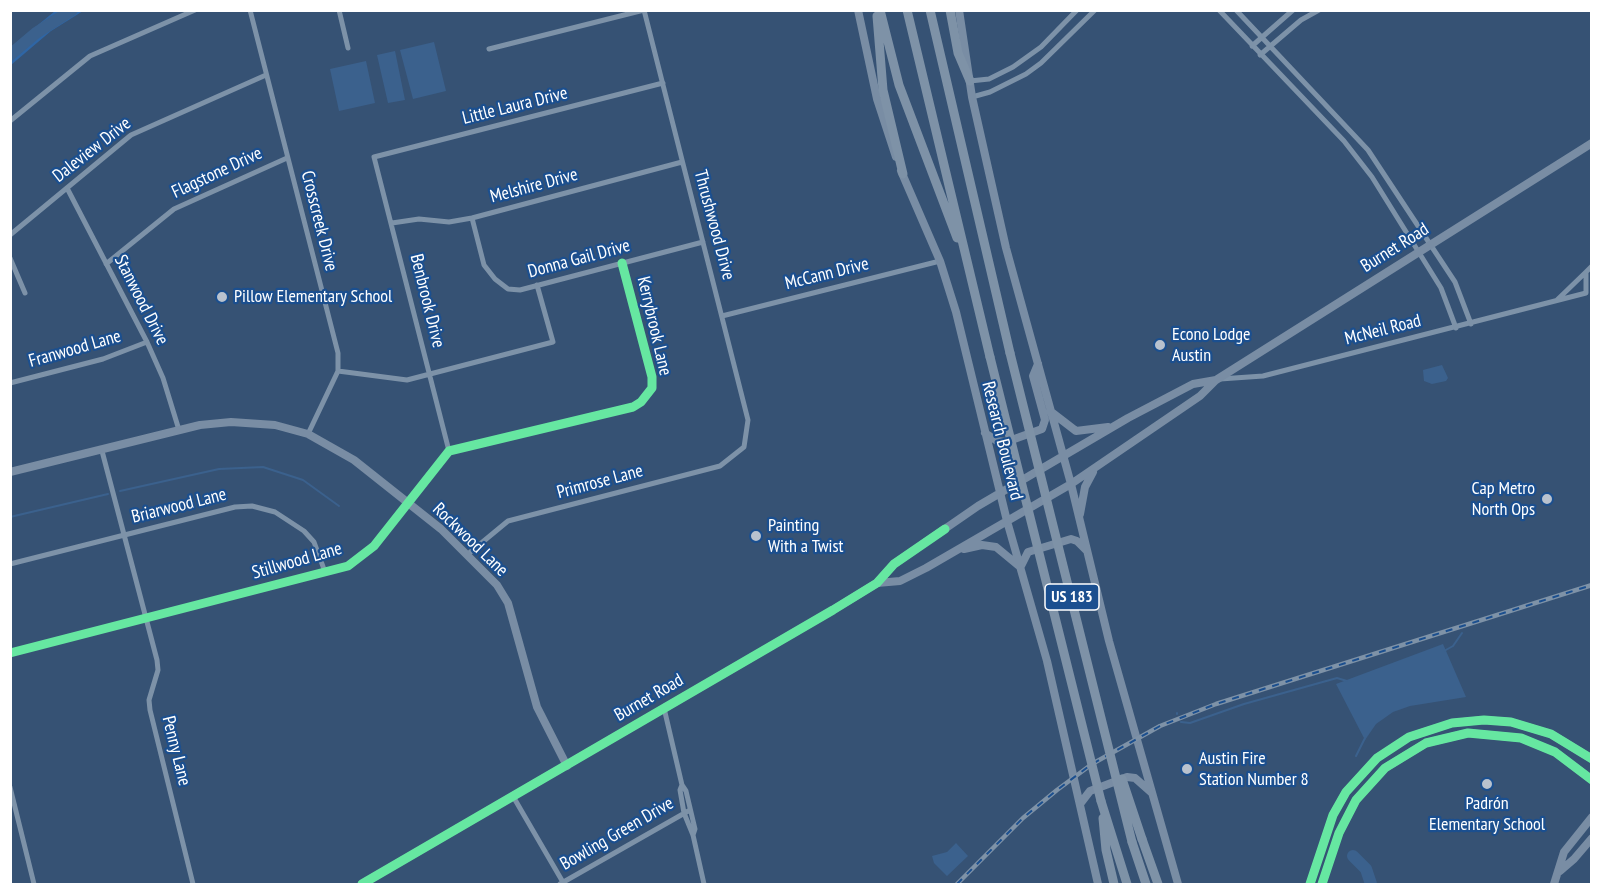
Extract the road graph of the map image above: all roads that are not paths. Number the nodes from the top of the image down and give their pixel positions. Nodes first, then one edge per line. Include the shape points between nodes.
1 (195, 10) edge
2 (250, 10) edge
3 (339, 10) edge
4 (644, 10) edge
5 (858, 10) edge
6 (878, 10) edge
7 (907, 10) edge
8 (930, 10) edge
9 (936, 10) edge
10 (950, 10) edge
11 (959, 10) edge
12 (1077, 10) edge
13 (1095, 10) edge
14 (1219, 10) edge
15 (1236, 10) edge
16 (1293, 10) edge
17 (1319, 10) edge
18 (1261, 37) junction
19 (1252, 46) junction
20 (1270, 46) junction
21 (348, 48) dead end
22 (489, 49) dead end
23 (1260, 55) junction
24 (942, 59) junction
25 (266, 75) junction
26 (970, 81) junction
27 (663, 83) junction
28 (972, 97) junction
29 (10, 121) edge
30 (1592, 143) edge
31 (287, 158) junction
32 (374, 158) joint
33 (681, 162) junction
34 (903, 174) junction
35 (67, 188) junction
36 (472, 218) junction
37 (392, 223) junction
38 (10, 235) edge
39 (703, 242) junction
40 (1430, 244) junction
41 (1419, 250) junction
42 (10, 258) edge
43 (940, 261) junction
44 (622, 263) junction
45 (106, 264) junction
46 (967, 264) junction
47 (1592, 266) edge
48 (1586, 272) junction
49 (537, 285) junction
50 (26, 293) dead end
51 (1589, 293) edge
52 (1556, 301) junction
53 (722, 316) junction
54 (1471, 324) junction
55 (1456, 328) junction
56 (147, 342) junction
57 (1038, 364) junction
58 (338, 371) junction
59 (430, 375) junction
60 (1216, 380) junction
61 (10, 383) edge
62 (1050, 411) junction
63 (1115, 426) junction
64 (179, 430) junction
65 (985, 433) junction
66 (308, 434) junction
67 (744, 447) joint
68 (102, 451) junction
69 (448, 451) junction
70 (1063, 458) junction
71 (1096, 469) junction
72 (10, 472) edge
73 (1071, 484) junction
74 (1000, 494) junction
75 (408, 503) junction
76 (1080, 519) junction
77 (1007, 521) junction
78 (125, 535) junction
79 (957, 551) junction
80 (1087, 551) junction
81 (468, 554) junction
82 (10, 564) edge
83 (1020, 567) junction
84 (325, 572) junction
85 (877, 583) junction
86 (146, 619) junction
87 (10, 653) edge
88 (664, 708) junction
89 (1494, 721) junction
90 (1493, 734) junction
91 (1113, 759) junction
92 (1592, 759) edge
93 (567, 766) junction
94 (1355, 780) junction
95 (1592, 780) edge
96 (10, 787) edge
97 (1365, 788) junction
98 (1153, 794) junction
99 (514, 798) junction
100 (1101, 801) junction
101 (1080, 806) junction
102 (1336, 810) junction
103 (687, 811) junction
104 (1347, 816) junction
105 (1592, 817) edge
106 (1592, 838) edge
107 (1560, 871) junction
108 (562, 884) edge
109 (34, 885) edge
110 (193, 885) edge
111 (362, 885) edge
112 (704, 885) edge
113 (1098, 885) edge
114 (1114, 885) edge
115 (1127, 885) edge
116 (1146, 885) edge
117 (1158, 885) edge
118 (1178, 885) edge
119 (1310, 885) edge
120 (1322, 885) edge
121 (1554, 885) edge

1 - 29 street via 90,56
2 - 25 street, Crosscreek Drive
3 - 21 street
4 - 22 street, Thrushwood Drive
4 - 27 street, Thrushwood Drive
5 - 34 main road, Research Boulevard via 883,126
6 - 34 highway via 883,90
6 - 46 highway via 899,85
7 - 46 highway, US 183
8 - 24 highway, US 183
9 - 24 highway
10 - 26 highway via 958,53
11 - 26 main road
12 - 26 street via 1041,47 1013,67 988,79
13 - 28 street via 1026,74
14 - 19 street
15 - 18 street
16 - 18 street
17 - 20 street via 1300,20
18 - 19 street
18 - 20 street
19 - 23 street
20 - 23 street
20 - 40 street via 1361,142
23 - 41 street via 1344,141
24 - 91 highway, US 183, bridge via 1010,353
25 - 31 street, Crosscreek Drive
25 - 35 street, Daleview Drive via 131,135
26 - 28 main road
27 - 32 street, Little Laura Drive
27 - 33 street, Thrushwood Drive
28 - 57 main road via 1006,248
30 - 40 main road, Burnet Road
31 - 45 street, Flagstone Drive via 174,209
31 - 58 street, Crosscreek Drive via 338,353
32 - 37 street, Benbrook Drive
33 - 36 street, Melshire Drive
33 - 39 street, Thrushwood Drive
34 - 43 main road, Research Boulevard
35 - 38 street, Daleview Drive
35 - 45 street, Stanwood Drive
36 - 37 street, Melshire Drive
36 - 49 street, Donna Gail Drive via 484,265 495,279 508,289
37 - 59 street, Benbrook Drive
39 - 44 street, Donna Gail Drive
39 - 53 street, Thrushwood Drive
40 - 41 main road, Burnet Road
40 - 54 street via 1459,289
41 - 55 street via 1444,294
41 - 60 main road, Burnet Road
42 - 50 street
43 - 53 street, McCann Drive
43 - 65 main road, Research Boulevard
44 - 49 street, Donna Gail Drive
44 - 69 street, Kerrybrook Lane via 652,377 648,396 633,407
45 - 56 street, Stanwood Drive
46 - 100 highway, US 183, bridge
47 - 48 street, McNeil Road
48 - 51 street, McNeil Road
48 - 52 street, McNeil Road
49 - 59 street via 553,342
51 - 52 street, McNeil Road
52 - 54 street, McNeil Road
53 - 67 street, Thrushwood Drive via 748,420
54 - 55 street, McNeil Road
55 - 60 street, McNeil Road via 1263,376
56 - 61 street, Franwood Lane via 103,359
56 - 64 street, Stanwood Drive
57 - 62 main road
57 - 65 main road via 1033,376 1045,420 1042,429 1006,442
58 - 59 street via 407,380
58 - 66 street
59 - 69 street, Benbrook Drive
60 - 63 main road, Burnet Road via 1193,384
60 - 71 main road, Burnet Road via 1200,396
62 - 63 main road via 1076,431
62 - 70 main road
63 - 70 main road, Burnet Road
64 - 66 main road, Rockwood Lane via 231,422 274,425
64 - 68 main road, Rockwood Lane
65 - 74 main road, Research Boulevard
66 - 75 main road, Rockwood Lane via 354,460
67 - 81 street, Primrose Lane via 720,466 508,521
68 - 72 main road, Rockwood Lane
68 - 78 street, Penny Lane
69 - 75 street, Stillwood Lane
70 - 73 main road
70 - 74 main road, Burnet Road
71 - 73 main road, Burnet Road
71 - 76 main road via 1085,487
73 - 76 main road
73 - 77 main road, Burnet Road
74 - 77 main road, Research Boulevard
74 - 85 main road, Burnet Road via 894,564
75 - 81 main road, Rockwood Lane
75 - 84 street, Stillwood Lane via 364,555 348,566
76 - 80 main road
77 - 79 main road, Burnet Road
77 - 83 main road, Research Boulevard
78 - 82 street, Briarwood Lane
78 - 84 street, Briarwood Lane via 235,507 263,508 304,531 314,542
78 - 86 street, Penny Lane
79 - 83 main road via 982,545 996,547
79 - 85 main road, Burnet Road via 900,581
80 - 83 main road via 1071,539 1028,552
80 - 98 main road
81 - 93 main road, Rockwood Lane via 508,603 537,707
83 - 101 main road, Research Boulevard via 1047,661
84 - 86 street, Stillwood Lane
85 - 88 main road, Burnet Road
86 - 87 street, Stillwood Lane
86 - 110 street, Penny Lane via 158,670 150,710
88 - 93 main road, Burnet Road
88 - 103 street
89 - 90 main road
89 - 92 main road via 1538,728
89 - 94 main road via 1452,723 1409,737 1377,758
90 - 95 main road via 1546,747
90 - 97 main road via 1453,735 1426,743 1399,757
91 - 116 highway, US 183, bridge
91 - 117 highway, bridge
93 - 99 main road, Burnet Road
94 - 97 main road
94 - 102 main road
96 - 109 street
97 - 104 main road
98 - 101 main road via 1135,778 1126,777 1090,791
98 - 118 main road
99 - 108 street
99 - 111 main road, Burnet Road
100 - 114 highway
100 - 115 highway, US 183
101 - 113 main road, Research Boulevard
102 - 104 main road
102 - 119 main road
103 - 108 street, Bowling Green Drive
103 - 112 street
104 - 120 main road
105 - 107 main road via 1564,852 1567,857
106 - 107 main road
107 - 121 main road

